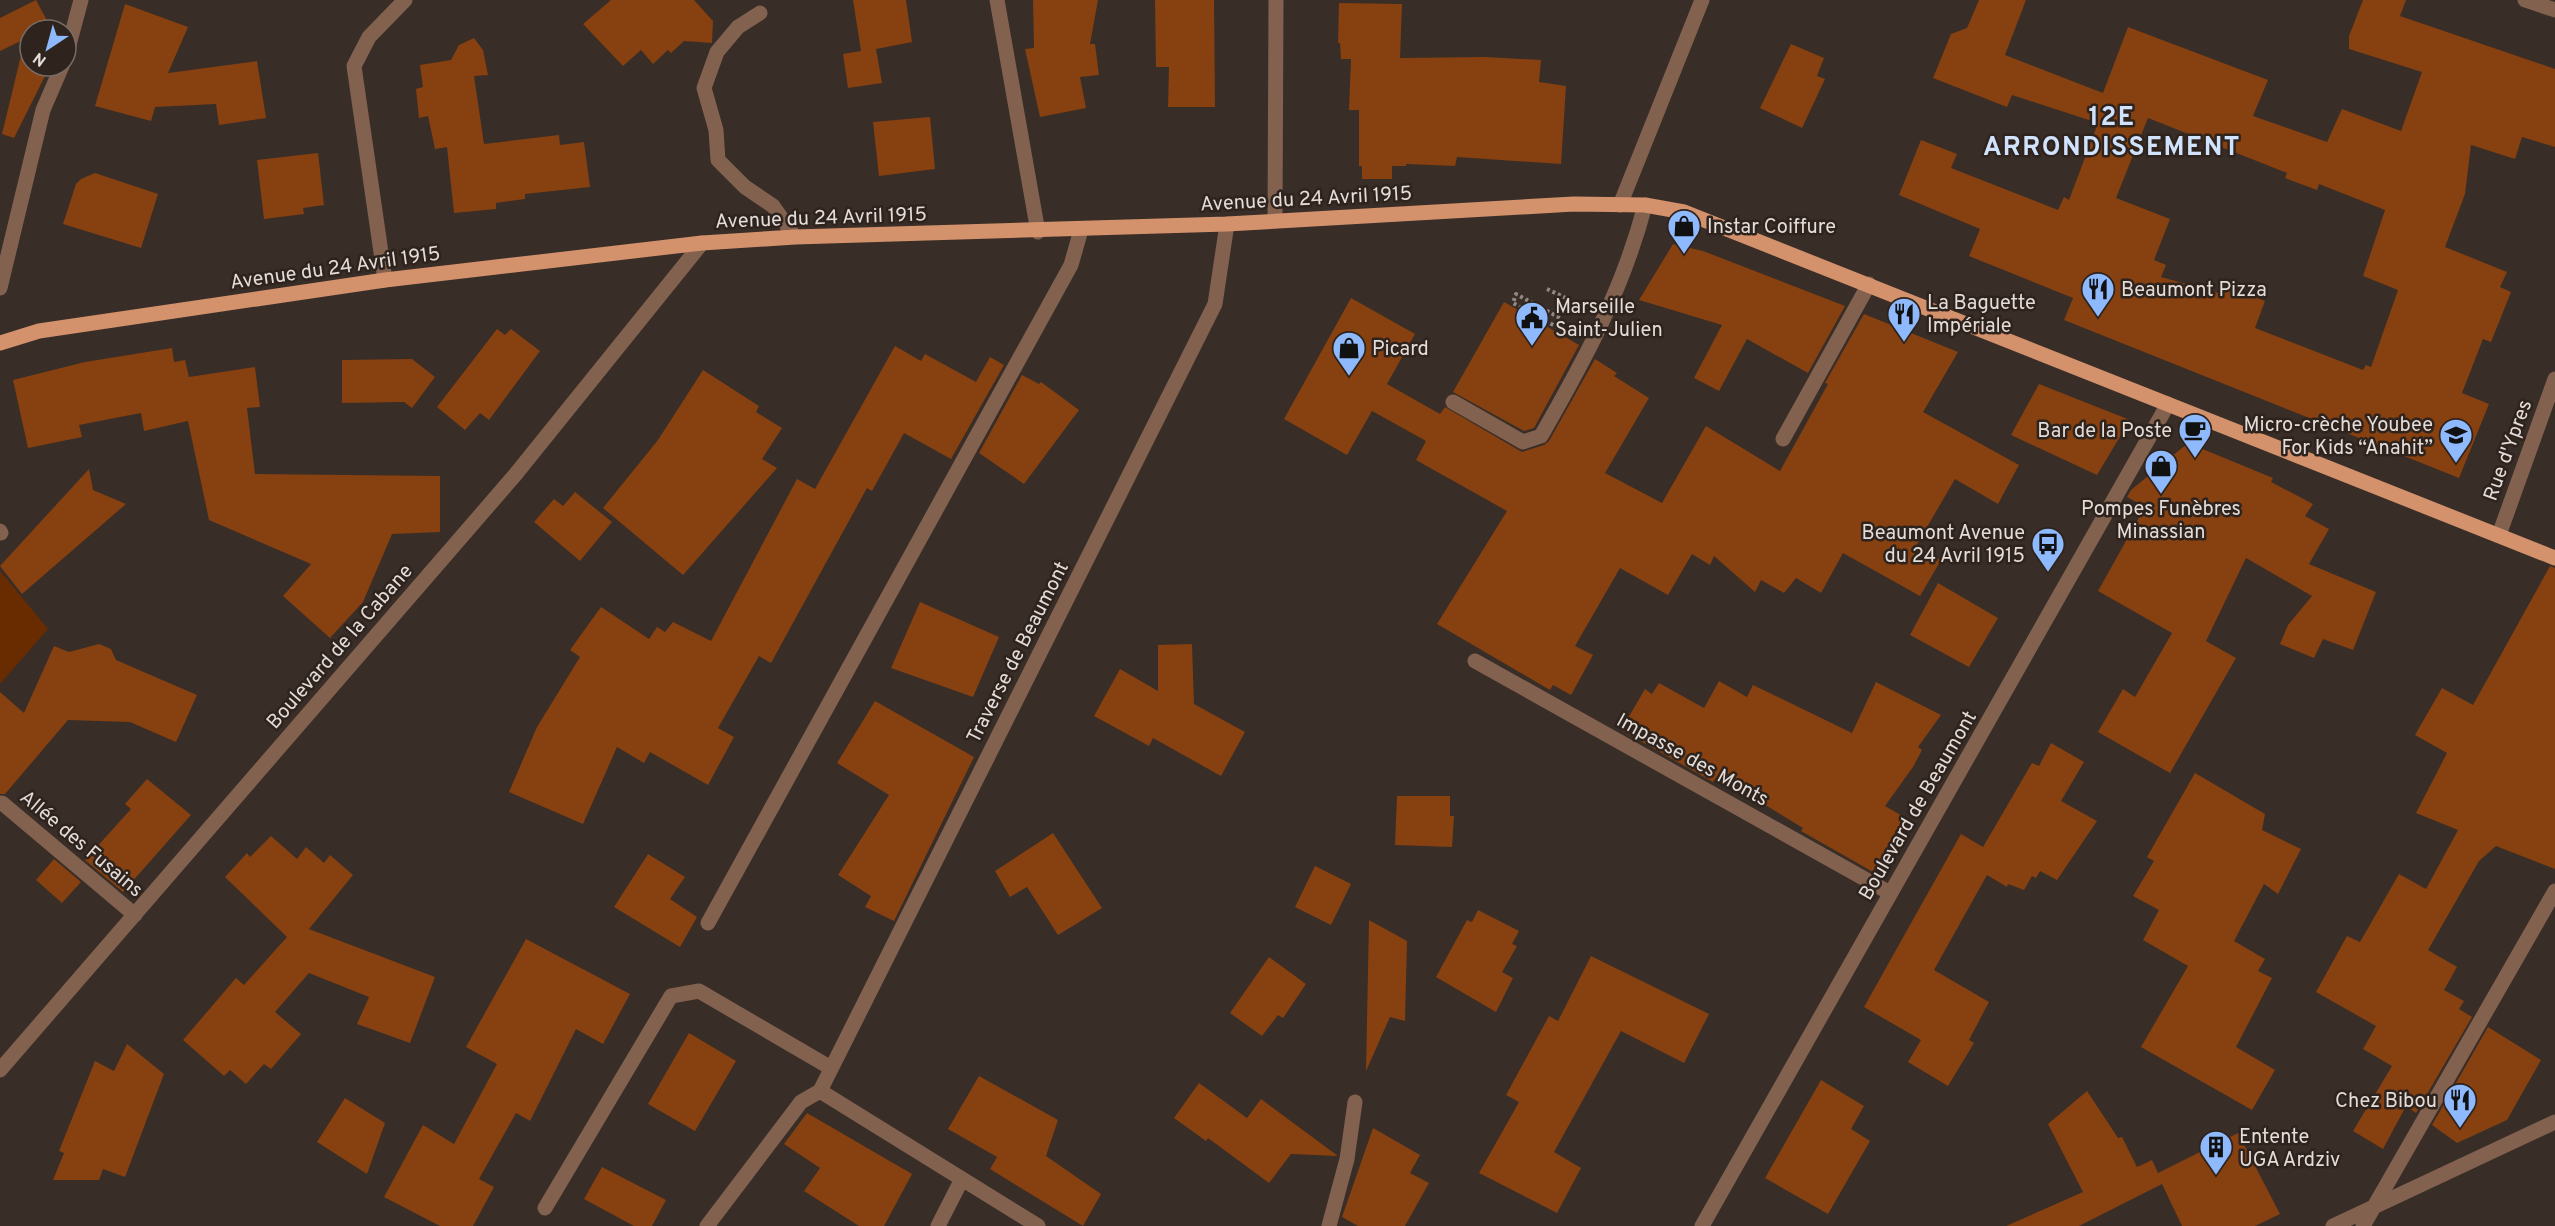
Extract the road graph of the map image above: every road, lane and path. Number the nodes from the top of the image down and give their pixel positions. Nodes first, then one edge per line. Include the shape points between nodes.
1 (81, 0) edge
2 (405, 0) edge
3 (997, 0) edge
4 (1276, 0) edge
5 (1702, 0) edge
6 (2526, 0) edge
7 (2555, 10) edge
8 (760, 13) dead end
9 (76, 18) edge
10 (57, 78) edge
11 (1620, 204) junction
12 (1645, 206) junction
13 (1275, 221) junction
14 (1227, 224) junction
15 (1082, 230) junction
16 (1038, 232) junction
17 (795, 237) junction
18 (702, 243) junction
19 (385, 280) junction
20 (1869, 284) junction
21 (0, 288) edge
22 (1546, 290) dead end
23 (0, 343) edge
24 (1592, 346) junction
25 (2555, 379) edge
26 (1453, 402) dead end
27 (2168, 404) junction
28 (1783, 439) dead end
29 (2499, 535) junction
30 (2555, 558) edge
31 (1476, 661) dead end
32 (2, 803) dead end
33 (2555, 891) edge
34 (1890, 893) junction
35 (135, 915) junction
36 (708, 923) dead end
37 (831, 1068) junction
38 (0, 1070) edge
39 (820, 1091) junction
40 (1354, 1102) dead end
41 (2555, 1122) edge
42 (962, 1179) junction
43 (2377, 1205) junction
44 (545, 1208) dead end
45 (706, 1226) edge
46 (938, 1226) edge
47 (1038, 1226) edge
48 (1329, 1226) edge
49 (1702, 1226) edge
50 (2333, 1226) edge
51 (2363, 1226) edge

1 - 9 street
2 - 19 street via 369,37 354,66
3 - 16 street
4 - 13 street
5 - 11 street
6 - 7 street
8 - 17 street via 738,27 717,52 704,88 716,130 718,160 745,187 773,206
10 - 21 street via 43,110
11 - 12 main road, Avenue du 24 Avril 1915
11 - 13 main road, Avenue du 24 Avril 1915 via 1557,204
12 - 20 main road, Avenue du 24 Avril 1915 via 1684,212
12 - 24 street via 1633,250
13 - 14 main road, Avenue du 24 Avril 1915
14 - 15 main road, Avenue du 24 Avril 1915
14 - 37 street, Traverse de Beaumont via 1215,304
15 - 16 main road, Avenue du 24 Avril 1915
15 - 36 street via 1071,265
16 - 17 main road, Avenue du 24 Avril 1915
17 - 18 main road, Avenue du 24 Avril 1915
18 - 19 main road, Avenue du 24 Avril 1915
18 - 35 street, Boulevard de la Cabane via 515,475
19 - 23 main road, Avenue du 24 Avril 1915 via 39,331
20 - 27 main road, Avenue du 24 Avril 1915
20 - 28 street
22 - 24 path via 1568,299 1558,317 1516,294 1513,303
24 - 26 street via 1541,436 1523,442
25 - 29 street, Rue d'Ypres
27 - 29 main road, Avenue du 24 Avril 1915
27 - 34 street, Boulevard de Beaumont
29 - 30 main road, Avenue du 24 Avril 1915
31 - 34 street, Impasse des Monts
32 - 35 street, Allée des Fusains
33 - 43 street
34 - 49 street, Boulevard de Beaumont
35 - 38 street, Boulevard de la Cabane
37 - 39 street, Traverse de Beaumont
37 - 44 street via 699,991 671,996
39 - 42 street
39 - 45 street via 801,1102
40 - 48 street via 1347,1159
41 - 43 street
42 - 46 street
42 - 47 street
43 - 50 street
43 - 51 street

